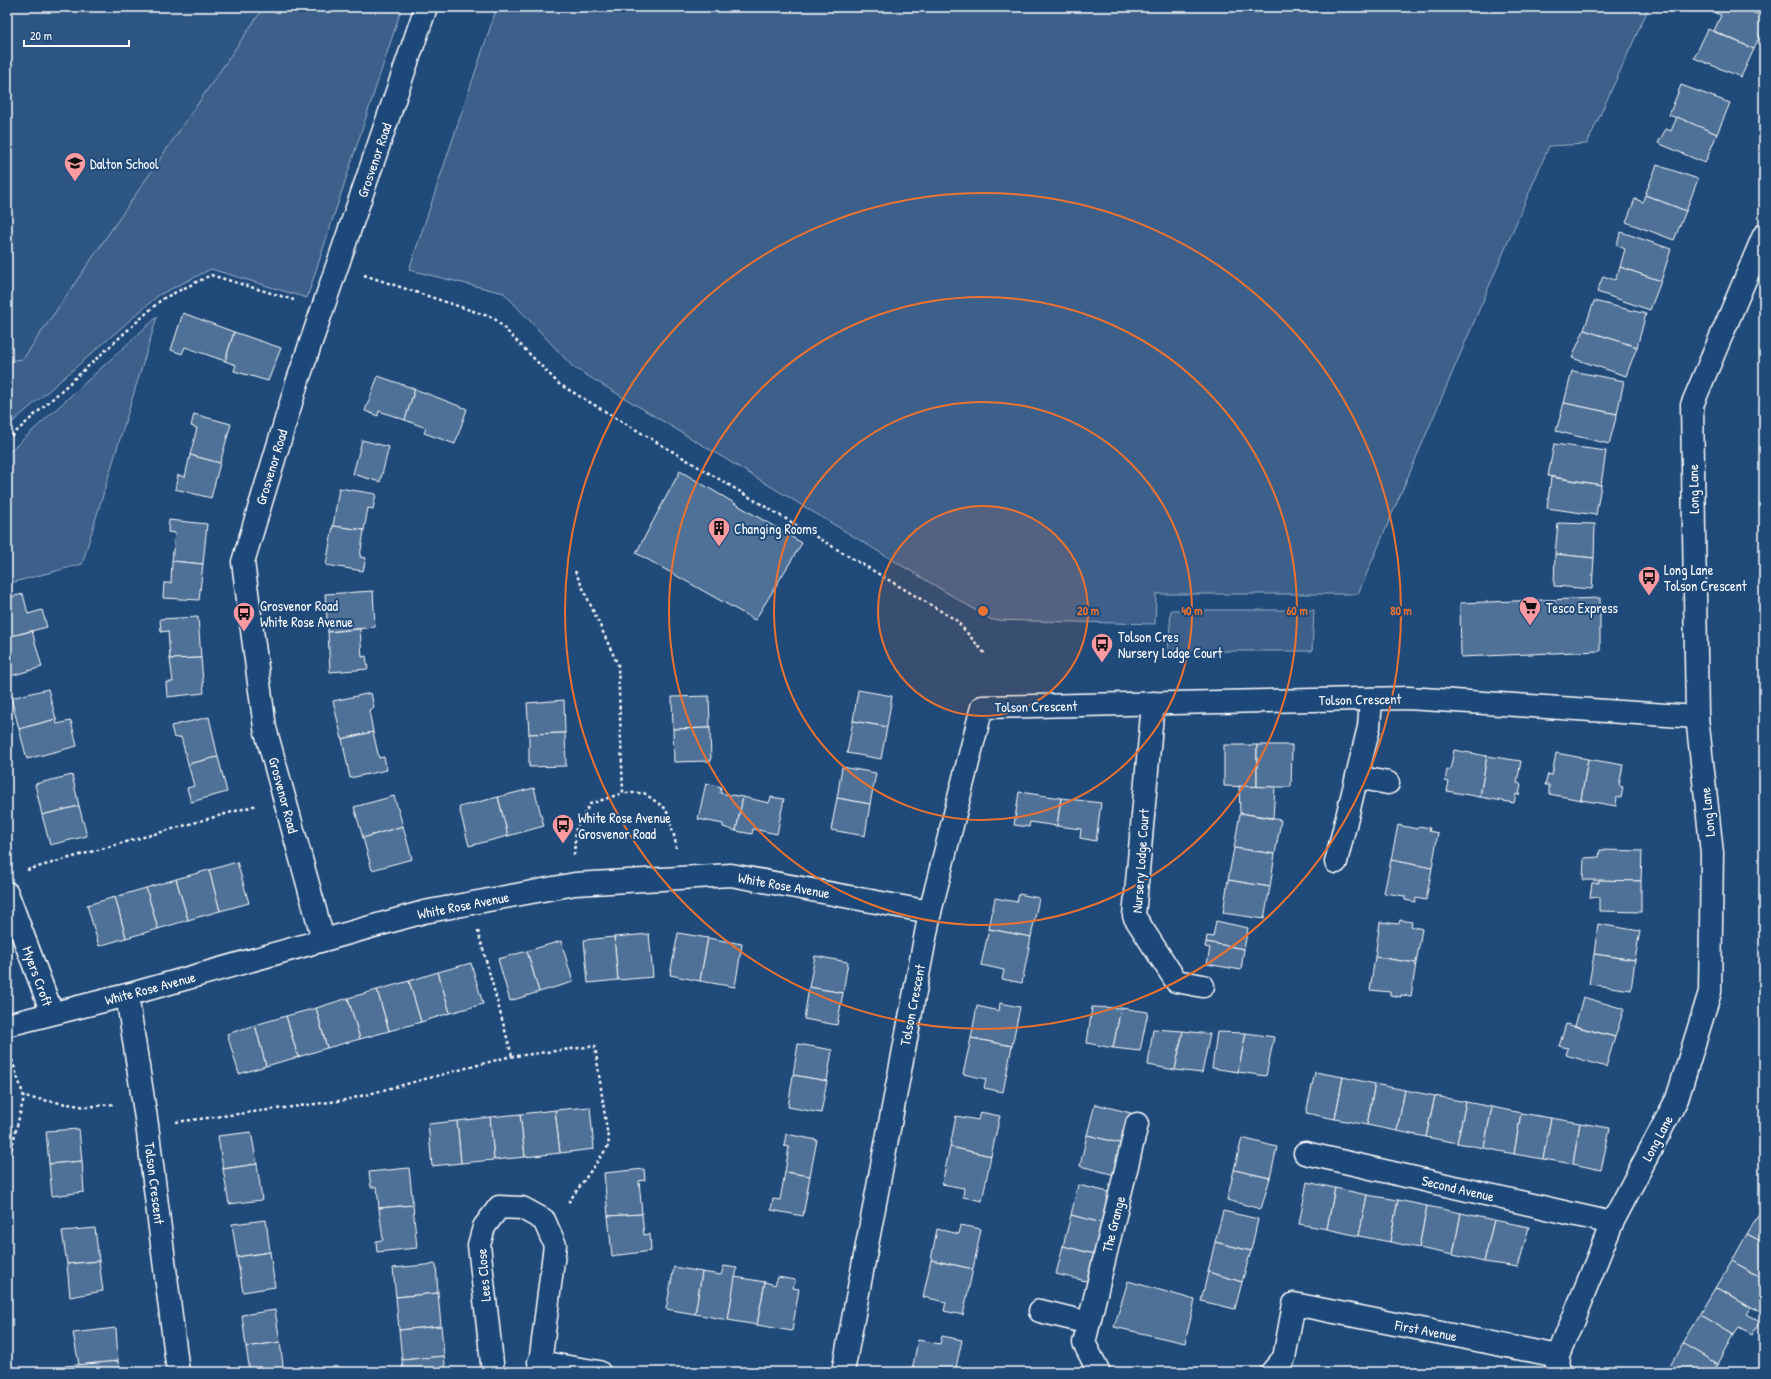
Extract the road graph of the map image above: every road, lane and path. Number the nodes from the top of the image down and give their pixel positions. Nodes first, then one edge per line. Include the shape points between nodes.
1 (426, 7) edge
2 (1764, 235) edge
3 (337, 266) junction
4 (323, 309) junction
5 (7, 440) edge
6 (575, 570) dead end
7 (986, 655) dead end
8 (1371, 699) junction
9 (1153, 703) junction
10 (1697, 717) junction
11 (1357, 778) junction
12 (1388, 783) dead end
13 (623, 792) junction
14 (284, 798) junction
15 (1336, 862) dead end
16 (22, 872) dead end
17 (678, 878) junction
18 (579, 884) junction
19 (7, 893) edge
20 (471, 903) junction
21 (930, 912) junction
22 (323, 940) junction
23 (1203, 986) dead end
24 (127, 995) junction
25 (52, 1013) junction
26 (7, 1025) edge
27 (10, 1051) dead end
28 (512, 1056) junction
29 (24, 1097) junction
30 (144, 1101) junction
31 (1137, 1124) dead end
32 (147, 1125) junction
33 (1305, 1153) dead end
34 (7, 1167) edge
35 (1612, 1223) junction
36 (548, 1231) junction
37 (1040, 1311) dead end
38 (1089, 1323) junction
39 (1557, 1364) edge
40 (539, 1367) edge
41 (178, 1372) edge
42 (493, 1372) edge
43 (599, 1372) edge
44 (843, 1372) edge
45 (1099, 1372) edge
46 (1272, 1372) edge

1 - 3 street, Grosvenor Road
2 - 10 street, Long Lane via 1692,405
3 - 4 street, Grosvenor Road
3 - 7 path via 494,318 559,384 956,620
4 - 5 path via 210,275 162,299
4 - 14 street, Grosvenor Road via 297,383 243,562 265,728
6 - 13 path via 618,665
8 - 9 street, Tolson Crescent
8 - 10 street, Tolson Crescent via 1408,698
8 - 11 street via 1369,727
9 - 21 street, Tolson Crescent via 982,707
9 - 23 street, Nursery Lodge Court via 1134,916 1176,981
10 - 35 street, Long Lane via 1712,853 1710,992 1677,1099
11 - 12 street
11 - 15 street
13 - 17 path via 644,793 666,809 675,839
13 - 18 path via 590,804 576,828 574,854
14 - 16 path
14 - 22 street, Grosvenor Road
17 - 18 street, White Rose Avenue
17 - 21 street, White Rose Avenue via 731,875
18 - 20 street, White Rose Avenue
19 - 25 street, Myers Croft
20 - 22 street, White Rose Avenue via 424,912
20 - 28 path
21 - 44 street, Tolson Crescent
22 - 24 street, White Rose Avenue
24 - 25 street, White Rose Avenue
24 - 30 street, Tolson Crescent
25 - 26 street, White Rose Avenue
27 - 29 path
28 - 32 path via 346,1100
28 - 36 path via 595,1046 609,1145
29 - 30 path via 86,1107
29 - 34 path
30 - 32 street, Tolson Crescent
31 - 38 street, The Grange
32 - 41 street, Tolson Crescent
33 - 35 street, Second Avenue
35 - 39 street, Long Lane
36 - 40 street, Lees Close via 555,1245
36 - 42 street, Lees Close via 544,1220 522,1208 499,1207 484,1227 479,1245
37 - 38 street
38 - 45 street, The Grange via 1084,1343
39 - 46 street, First Avenue via 1294,1304 1284,1358
40 - 43 street, Lees Close

